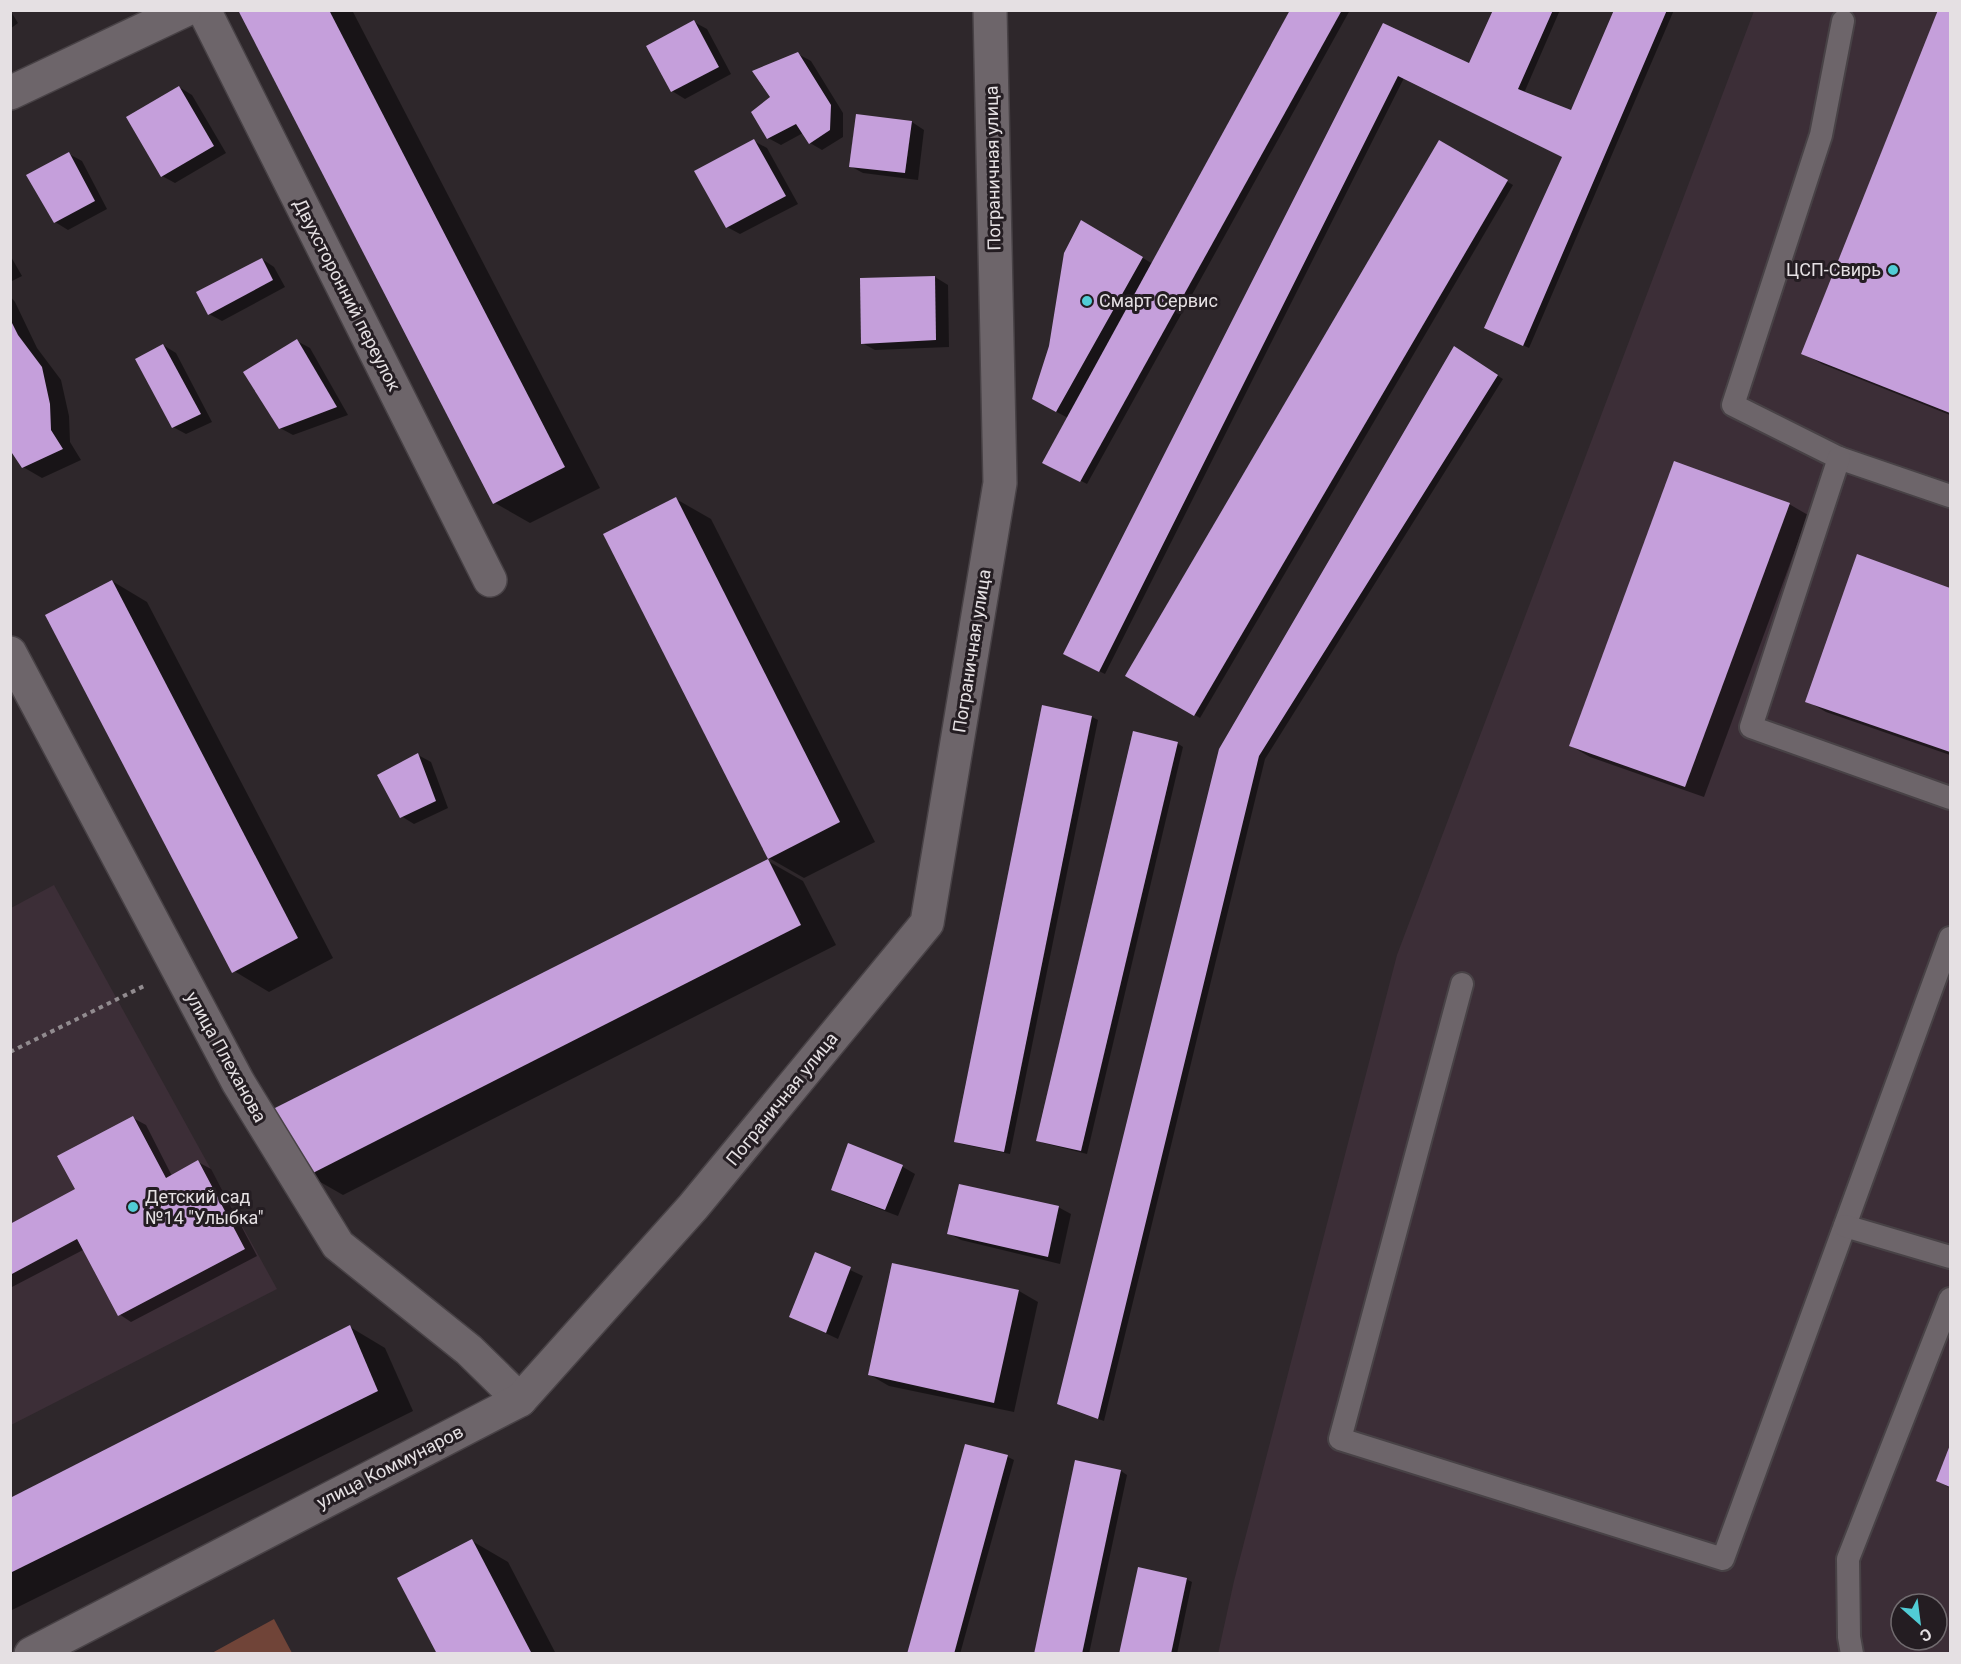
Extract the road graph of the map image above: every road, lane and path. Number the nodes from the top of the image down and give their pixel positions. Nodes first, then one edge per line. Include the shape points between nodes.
1 (185, 10) edge
2 (204, 10) edge
3 (990, 10) edge
4 (1843, 21) dead end
5 (10, 93) edge
6 (1839, 458) junction
7 (1950, 496) edge
8 (490, 580) dead end
9 (10, 653) edge
10 (1950, 798) edge
11 (1950, 938) edge
12 (176, 965) junction
13 (1462, 984) dead end
14 (10, 1052) edge
15 (693, 1207) joint
16 (1845, 1226) junction
17 (1950, 1257) edge
18 (1950, 1299) edge
19 (520, 1400) junction
20 (31, 1653) edge
21 (1852, 1653) edge

1 - 5 street
2 - 8 street, Двухсторонний переулок
3 - 15 street, Пограничная улица via 1000,483 927,923
4 - 6 lane via 1821,135 1733,405
6 - 7 lane
6 - 10 lane via 1751,728
9 - 12 street, улица Плеханова
11 - 16 lane
12 - 14 path via 148,984
12 - 19 street, улица Плеханова via 238,1082 338,1245 469,1350
13 - 16 lane via 1340,1438 1723,1559
15 - 19 street, улица Коммунаров
16 - 17 lane
18 - 21 lane via 1848,1559
19 - 20 street, улица Коммунаров

